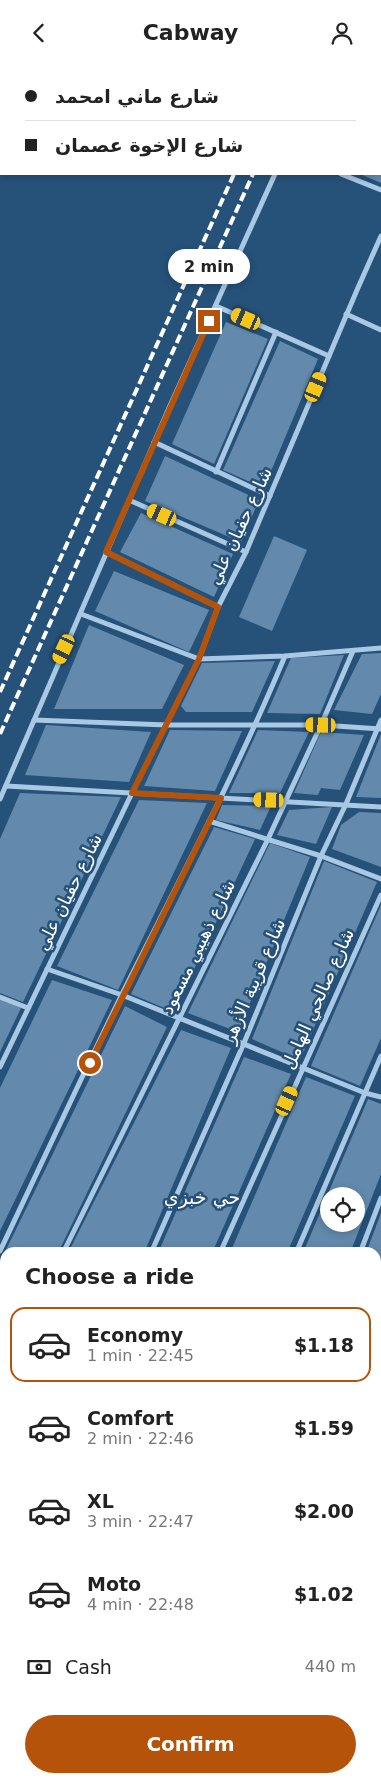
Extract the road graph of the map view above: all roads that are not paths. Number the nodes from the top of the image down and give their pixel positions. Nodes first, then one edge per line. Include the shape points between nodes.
1 (275, 175) edge
2 (344, 175) edge
3 (381, 190) edge
4 (381, 236) edge
5 (216, 306) junction
6 (346, 314) junction
7 (381, 330) edge
8 (276, 332) junction
9 (329, 356) junction
10 (154, 442) junction
11 (216, 472) junction
12 (270, 496) junction
13 (129, 500) junction
14 (106, 552) junction
15 (246, 552) junction
16 (218, 607) junction
17 (81, 614) junction
18 (381, 649) edge
19 (353, 651) junction
20 (285, 655) junction
21 (199, 659) junction
22 (34, 719) junction
23 (381, 720) edge
24 (256, 724) junction
25 (167, 725) junction
26 (321, 725) junction
27 (379, 729) edge
28 (6, 786) junction
29 (132, 793) junction
30 (221, 798) junction
31 (0, 799) edge
32 (286, 801) junction
33 (346, 804) junction
34 (381, 807) edge
35 (209, 821) junction
36 (268, 839) junction
37 (321, 856) junction
38 (381, 879) edge
39 (381, 895) edge
40 (47, 969) junction
41 (122, 995) junction
42 (0, 997) edge
43 (28, 1008) junction
44 (178, 1018) junction
45 (244, 1043) junction
46 (381, 1057) edge
47 (0, 1067) edge
48 (302, 1068) junction
49 (365, 1093) junction
50 (381, 1097) edge
51 (381, 1198) edge
52 (2, 1247) edge
53 (66, 1247) edge
54 (154, 1247) edge
55 (223, 1247) edge
56 (299, 1247) edge
57 (362, 1247) edge

1 - 5 street
2 - 3 street
4 - 6 street, شارع حفيان علي
5 - 8 street
5 - 10 street
6 - 7 street
6 - 9 street, شارع حفيان علي
8 - 9 street
8 - 11 street
9 - 12 street, شارع حفيان علي
10 - 11 street
10 - 13 street
11 - 12 street
12 - 15 street, شارع حفيان علي
13 - 14 street
13 - 15 street
14 - 16 street
14 - 17 street
15 - 16 street, شارع حفيان علي
16 - 21 street, شارع حفيان علي
17 - 21 street
17 - 22 street
18 - 19 street
19 - 20 street
19 - 26 street, شارع ذهيبي مسعود
20 - 21 street
20 - 24 street
21 - 25 street, شارع حفيان علي
22 - 25 street
22 - 28 street
23 - 27 street, شارع قريبة الأزهر
24 - 25 street
24 - 26 street
24 - 30 street
25 - 29 street, شارع حفيان علي
26 - 27 street
26 - 32 street, شارع ذهيبي مسعود
27 - 33 street, شارع قريبة الأزهر
28 - 29 street
28 - 31 street
29 - 30 street
29 - 40 street, شارع حفيان علي
30 - 32 street
30 - 35 street
32 - 33 street
32 - 36 street, شارع ذهيبي مسعود
33 - 34 street
33 - 37 street, شارع قريبة الأزهر
35 - 36 street
35 - 41 street
36 - 37 street
36 - 44 street, شارع ذهيبي مسعود
37 - 38 street
37 - 45 street, شارع قريبة الأزهر
39 - 48 street, شارع صالحي الهامل
40 - 41 street
40 - 43 street, شارع حفيان علي
41 - 44 street
41 - 52 street
42 - 43 street
43 - 47 street, شارع حفيان علي
44 - 45 street
44 - 53 street, شارع ذهيبي مسعود
45 - 48 street
45 - 54 street, شارع قريبة الأزهر
46 - 49 street
48 - 49 street
48 - 55 street, شارع صالحي الهامل
49 - 50 street
49 - 56 street
51 - 57 street

